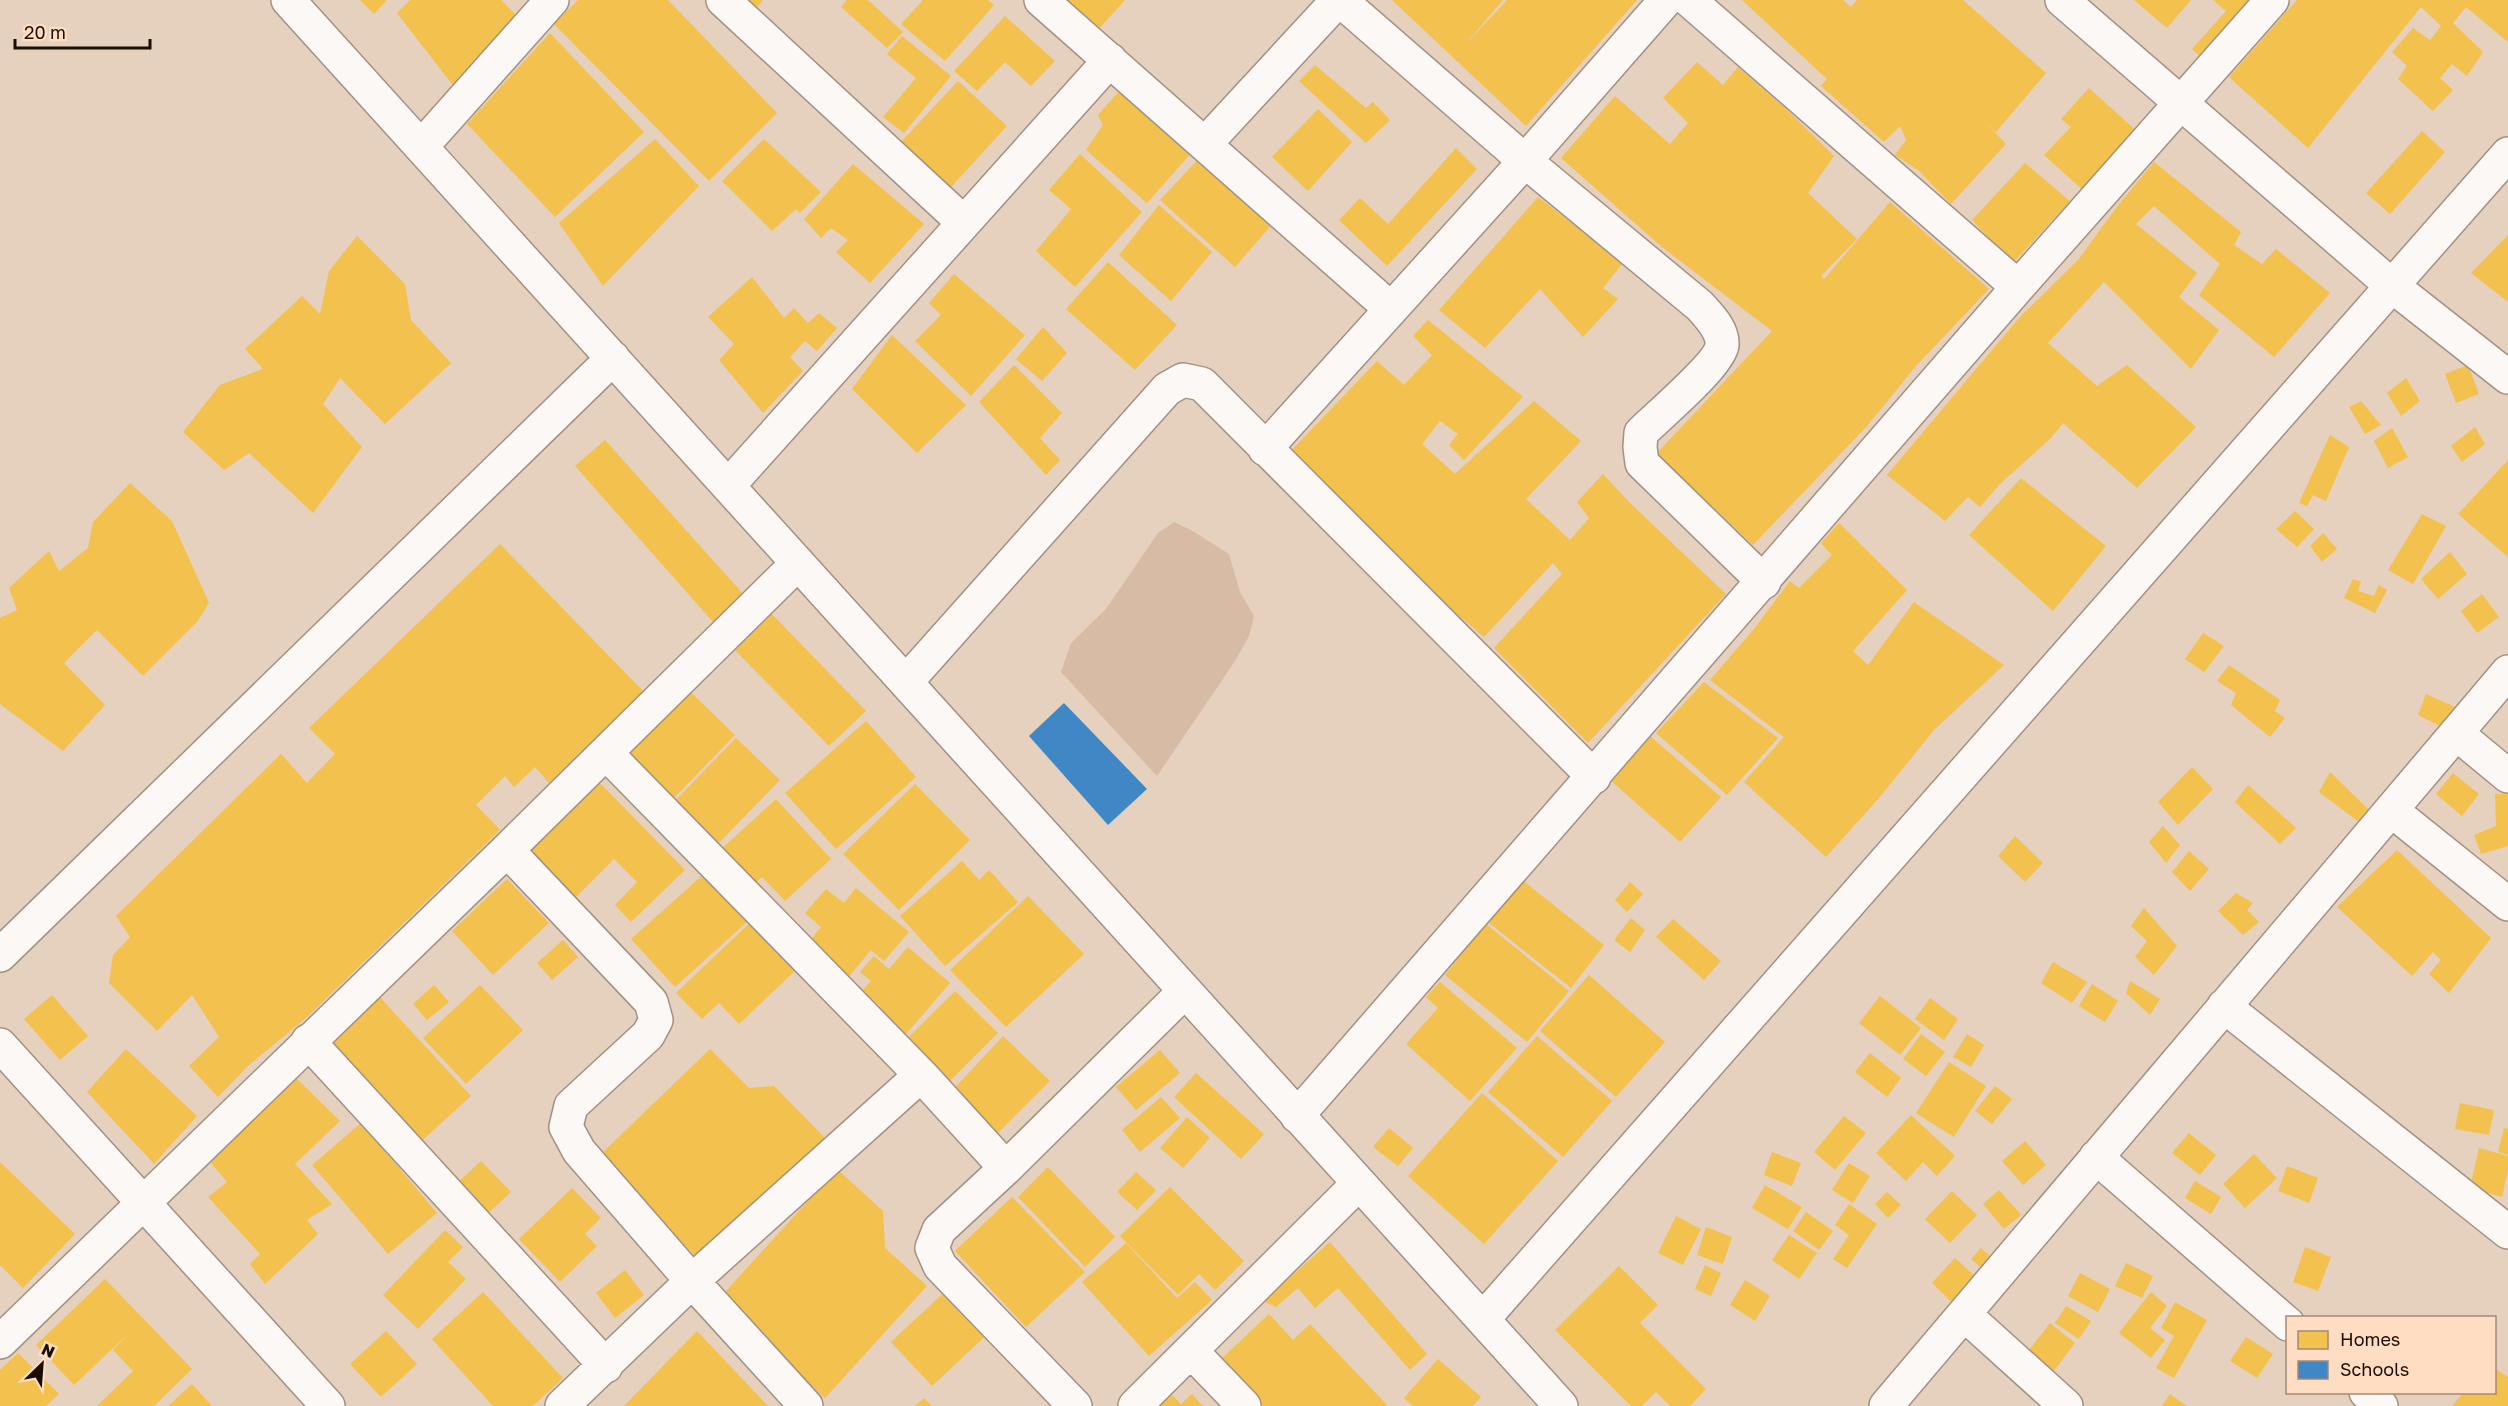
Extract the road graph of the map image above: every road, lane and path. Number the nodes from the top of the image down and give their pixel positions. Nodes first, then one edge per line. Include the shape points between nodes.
1 (288, 0) edge
2 (552, 0) edge
3 (723, 0) edge
4 (1041, 0) edge
5 (1339, 0) edge
6 (1666, 0) edge
7 (1689, 0) edge
8 (2062, 0) edge
9 (2272, 0) edge
10 (1110, 60) junction
11 (2181, 104) junction
12 (1205, 144) junction
13 (422, 147) junction
14 (2508, 154) edge
15 (1525, 160) junction
16 (963, 222) junction
17 (2391, 285) junction
18 (2019, 287) junction
19 (1391, 309) junction
20 (613, 358) junction
21 (2508, 376) edge
22 (1265, 449) junction
23 (728, 486) junction
24 (798, 563) junction
25 (1764, 582) junction
26 (2508, 672) edge
27 (906, 682) junction
28 (2456, 733) junction
29 (606, 753) junction
30 (2508, 776) edge
31 (1594, 777) junction
32 (2391, 810) junction
33 (507, 850) junction
34 (2508, 904) edge
35 (0, 955) edge
36 (1185, 991) junction
37 (2224, 1006) junction
38 (308, 1041) junction
39 (0, 1045) edge
40 (921, 1075) junction
41 (1297, 1116) junction
42 (2096, 1157) junction
43 (1006, 1168) junction
44 (1359, 1183) junction
45 (144, 1203) junction
46 (2508, 1232) edge
47 (692, 1281) junction
48 (1964, 1314) junction
49 (1483, 1319) junction
50 (2286, 1322) edge
51 (0, 1341) edge
52 (1191, 1351) junction
53 (606, 1366) junction
54 (2368, 1394) edge
55 (328, 1406) edge
56 (562, 1406) edge
57 (806, 1406) edge
58 (1075, 1406) edge
59 (1135, 1406) edge
60 (1244, 1406) edge
61 (1561, 1406) edge
62 (1886, 1406) edge
63 (2066, 1406) edge
64 (2381, 1406) edge

1 - 13 street
2 - 13 street
3 - 16 street
4 - 10 street
5 - 12 street
5 - 15 street
6 - 15 street
7 - 18 street
8 - 11 street
9 - 11 street
10 - 12 street
10 - 16 street
11 - 17 street
11 - 18 street
12 - 19 street
13 - 20 street
14 - 17 street
15 - 19 street
15 - 25 street via 1700,306 1717,325 1722,345 1715,362 1641,433 1642,463
16 - 23 street
17 - 21 street
17 - 49 street
18 - 25 street
19 - 22 street
20 - 23 street
20 - 35 street
22 - 27 street via 1202,384 1183,380 1167,389
22 - 31 street
23 - 24 street
24 - 27 street
24 - 29 street
25 - 31 street
26 - 28 street
27 - 36 street
28 - 30 street
28 - 32 street
29 - 33 street
29 - 40 street
31 - 41 street
32 - 34 street
32 - 37 street
33 - 38 street
33 - 47 street via 651,1002 656,1020 648,1035 571,1106 566,1127 579,1151
36 - 41 street
36 - 43 street
37 - 42 street
37 - 46 street
38 - 45 street
38 - 53 street
39 - 45 street
40 - 43 street
40 - 47 street
41 - 44 street
42 - 48 street
42 - 50 street
43 - 58 street via 939,1230 932,1248 940,1266
44 - 49 street
44 - 52 street
45 - 51 street
45 - 55 street
47 - 53 street
47 - 57 street
48 - 62 street
48 - 63 street
49 - 61 street
52 - 59 street
52 - 60 street
53 - 56 street
54 - 64 street

